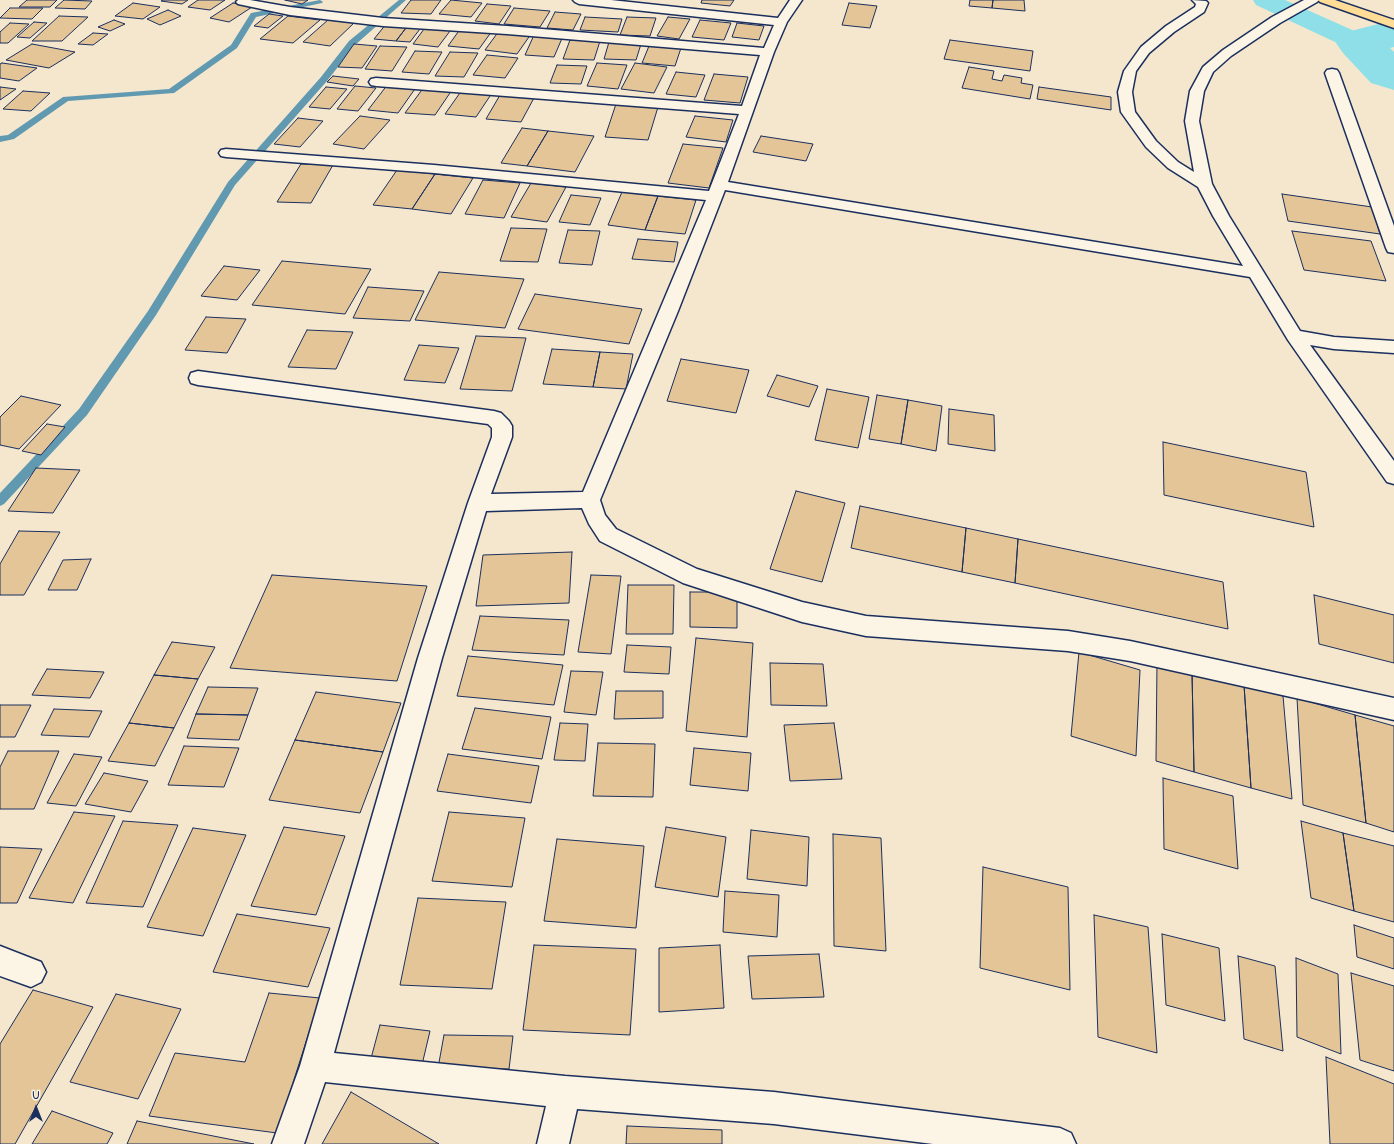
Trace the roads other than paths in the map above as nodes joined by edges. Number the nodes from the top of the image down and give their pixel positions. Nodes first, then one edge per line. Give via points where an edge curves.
1 (579, 0) edge
2 (796, 0) edge
3 (1198, 0) edge
4 (1313, 0) edge
5 (1324, 0) edge
6 (242, 2) dead end
7 (781, 22) junction
8 (1394, 24) edge
9 (768, 52) junction
10 (1332, 73) dead end
11 (376, 82) dead end
12 (747, 111) junction
13 (226, 153) dead end
14 (1204, 184) junction
15 (717, 190) junction
16 (1394, 247) edge
17 (1256, 273) junction
18 (1294, 336) junction
19 (1394, 346) edge
20 (198, 378) dead end
21 (1394, 476) edge
22 (590, 500) junction
23 (478, 503) junction
24 (1394, 708) edge
25 (0, 961) edge
26 (32, 972) dead end
27 (315, 1066) junction
28 (564, 1092) junction
29 (1009, 1141) edge
30 (288, 1144) edge
31 (553, 1144) edge
32 (1060, 1144) edge

1 - 7 street
2 - 7 street
3 - 14 street via 1202,3 1200,9 1145,50 1130,71 1125,92 1128,112 1151,144 1173,165
4 - 14 street via 1276,20 1227,53 1208,70 1197,91 1192,121
5 - 8 highway
6 - 9 street via 355,20 500,29
7 - 9 street
9 - 12 street
10 - 16 street
11 - 12 street
12 - 15 street
13 - 15 street
14 - 17 street
15 - 17 street
15 - 22 street via 670,311
17 - 18 street
18 - 19 street via 1334,343
18 - 21 street
20 - 23 street via 494,418 502,426 502,437
22 - 23 street
22 - 24 street via 596,518 608,535 691,576 802,612 866,626 1068,641 1130,651
23 - 27 street via 430,658
25 - 26 street
27 - 28 street
27 - 30 street
28 - 29 street via 774,1108
28 - 31 street
29 - 32 street

